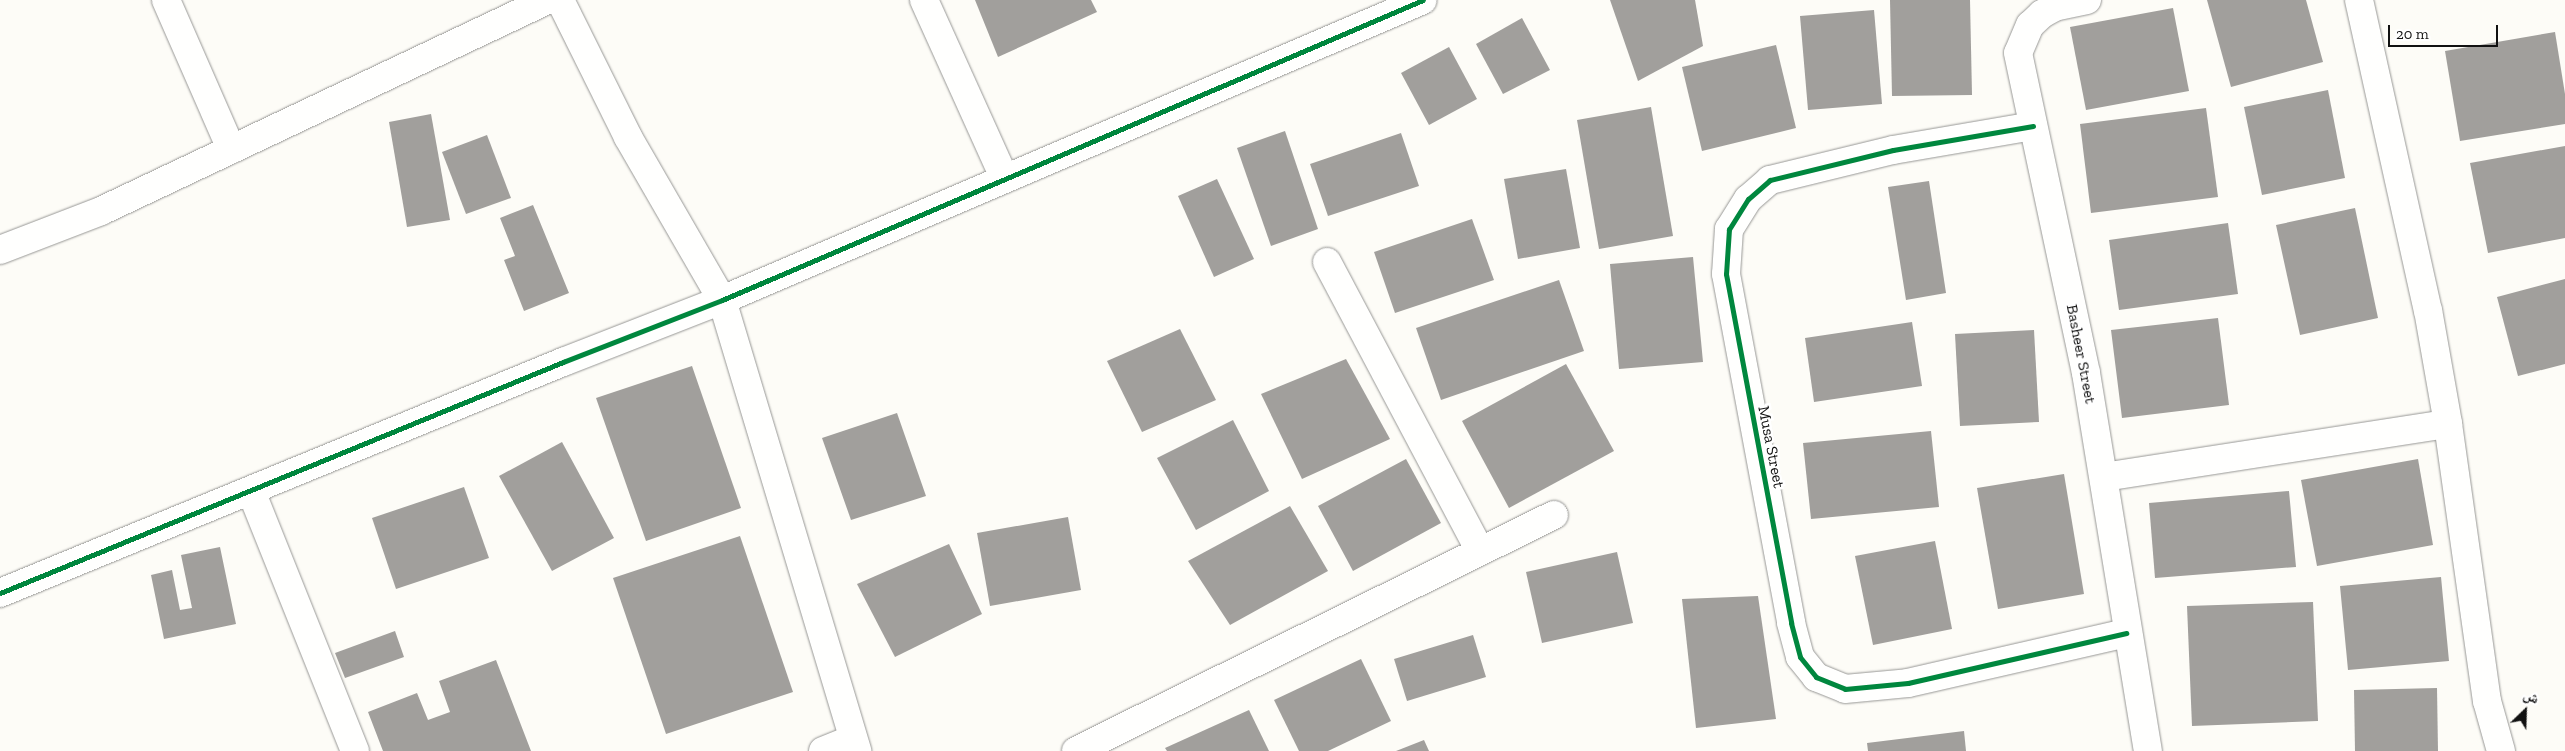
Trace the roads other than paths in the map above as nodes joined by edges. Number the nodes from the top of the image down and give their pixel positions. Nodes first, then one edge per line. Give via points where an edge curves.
1 (166, 0) edge
2 (547, 0) edge
3 (560, 0) edge
4 (924, 0) edge
5 (1423, 0) edge
6 (2087, 0) edge
7 (2359, 0) edge
8 (2033, 126) junction
9 (231, 149) junction
10 (1005, 179) junction
11 (0, 250) edge
12 (1327, 262) dead end
13 (722, 300) junction
14 (2448, 424) junction
15 (2104, 477) junction
16 (251, 491) junction
17 (1554, 515) dead end
18 (1480, 551) junction
19 (0, 594) edge
20 (2126, 633) junction
21 (855, 745) edge
22 (355, 751) edge
23 (823, 751) edge
24 (1076, 751) edge
25 (2148, 751) edge
26 (2501, 751) edge

1 - 9 street
2 - 9 street
3 - 13 street via 628,137
4 - 10 street
5 - 10 street
6 - 8 street, Basheer Street via 2055,7 2042,14 2023,37 2018,53
7 - 14 street via 2428,310
8 - 15 street, Basheer Street via 2086,373
8 - 20 street, Musa Street via 1893,150 1770,180 1748,199 1729,228 1728,284 1791,623 1800,657 1816,677 1846,689 1908,682
9 - 11 street via 100,210
10 - 13 street
12 - 18 street
13 - 16 street
13 - 21 street
14 - 15 street
14 - 26 street via 2487,701
15 - 20 street, Basheer Street
16 - 19 street
16 - 22 street
17 - 18 street
18 - 24 street
20 - 25 street, Basheer Street
21 - 23 street

